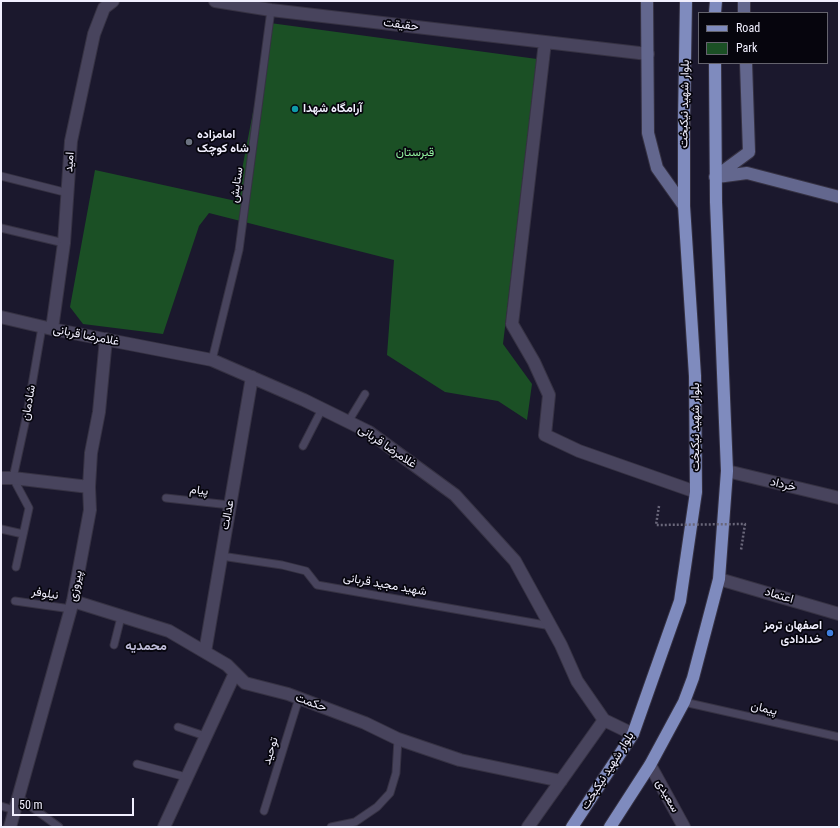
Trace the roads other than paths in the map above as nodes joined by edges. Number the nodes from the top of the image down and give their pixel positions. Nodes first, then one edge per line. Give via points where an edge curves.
1 (113, 1) edge
2 (216, 1) edge
3 (262, 1) edge
4 (647, 1) edge
5 (686, 1) edge
6 (716, 1) edge
7 (744, 1) edge
8 (272, 6) edge
9 (715, 12) edge
10 (744, 12) edge
11 (545, 42) junction
12 (648, 54) junction
13 (715, 64) edge
14 (746, 64) edge
15 (1, 176) edge
16 (716, 177) junction
17 (68, 193) junction
18 (839, 196) edge
19 (684, 206) junction
20 (1, 228) edge
21 (64, 243) junction
22 (1, 317) edge
23 (47, 328) junction
24 (106, 339) junction
25 (212, 360) junction
26 (252, 377) junction
27 (365, 394) dead end
28 (322, 409) junction
29 (348, 422) junction
30 (302, 446) dead end
31 (727, 471) junction
32 (1, 478) edge
33 (13, 478) junction
34 (89, 487) junction
35 (696, 492) junction
36 (166, 498) dead end
37 (839, 498) edge
38 (230, 506) junction
39 (1, 529) edge
40 (23, 534) junction
41 (221, 556) junction
42 (16, 567) dead end
43 (719, 579) junction
44 (15, 601) dead end
45 (72, 605) junction
46 (839, 614) edge
47 (121, 617) junction
48 (551, 626) junction
49 (114, 645) dead end
50 (205, 652) junction
51 (235, 673) junction
52 (299, 698) junction
53 (684, 702) junction
54 (604, 720) junction
55 (178, 727) dead end
56 (633, 734) junction
57 (205, 736) junction
58 (839, 737) edge
59 (398, 739) junction
60 (137, 764) dead end
61 (650, 765) junction
62 (186, 777) junction
63 (561, 781) junction
64 (18, 797) junction
65 (1, 806) edge
66 (14, 810) junction
67 (264, 811) dead end
68 (10, 827) edge
69 (59, 827) edge
70 (164, 827) edge
71 (331, 827) edge
72 (528, 827) edge
73 (572, 827) edge
74 (610, 827) edge
75 (684, 827) edge

1 - 17 street, امید via 104,8 94,34 71,141
2 - 8 street
3 - 8 street
4 - 12 street
5 - 19 main road, بلوار شهید نیکبخت
6 - 9 main road
7 - 10 street
8 - 11 street, حقیقت
8 - 25 lane, ستایش via 239,250
11 - 12 street, حقیقت
11 - 35 street via 512,324 534,362 548,395 545,435 579,451
12 - 19 street via 648,133 657,168
13 - 16 main road
14 - 16 street via 749,152
15 - 17 lane
16 - 18 street via 747,173
16 - 31 main road
17 - 21 street, امید
19 - 35 main road, بلوار شهید نیکبخت via 695,376
20 - 21 lane
21 - 23 street, امید
22 - 23 street, غلامرضا قربانی
23 - 24 street, غلامرضا قربانی
23 - 33 lane, شادمان
24 - 25 street, غلامرضا قربانی
24 - 34 street, پیروزی
25 - 26 street, غلامرضا قربانی
26 - 28 street, غلامرضا قربانی
26 - 38 street, عدالت
27 - 29 lane
28 - 29 street, غلامرضا قربانی
28 - 30 lane
29 - 48 street, غلامرضا قربانی via 369,432 455,495 515,561
31 - 37 street, خرداد
31 - 43 main road
32 - 33 street
33 - 34 street
33 - 40 lane via 28,508
34 - 45 street, پیروزی via 90,510
35 - 56 main road, بلوار شهید نیکبخت via 680,601
36 - 38 lane, پیام
38 - 41 street, عدالت
39 - 40 lane
40 - 42 lane
41 - 48 lane, شهید مجید قربانی via 306,571 317,585
41 - 50 street, عدالت
43 - 46 street, اعتماد
43 - 53 main road via 693,678
44 - 45 lane, نیلوفر
45 - 47 street, حکمت
45 - 64 street, پیروزی
47 - 49 lane
47 - 50 street, حکمت via 169,632
48 - 54 street, غلامرضا قربانی via 577,681
50 - 51 street, حکمت
51 - 52 street, حکمت via 245,683
51 - 57 street
52 - 59 street, حکمت via 365,723
52 - 67 lane, توحید
53 - 58 lane, پیمان
53 - 61 main road
54 - 56 street, غلامرضا قربانی
54 - 63 street
55 - 57 lane
56 - 73 main road, بلوار شهید نیکبخت
57 - 62 street
59 - 63 street, حکمت via 460,760
59 - 71 lane via 396,773 390,793 377,807 355,822
60 - 62 lane
61 - 74 main road
61 - 75 street, سعیدی
62 - 70 street
63 - 72 street
64 - 66 street, پیروزی
64 - 69 lane
65 - 66 lane
66 - 68 street, پیروزی

